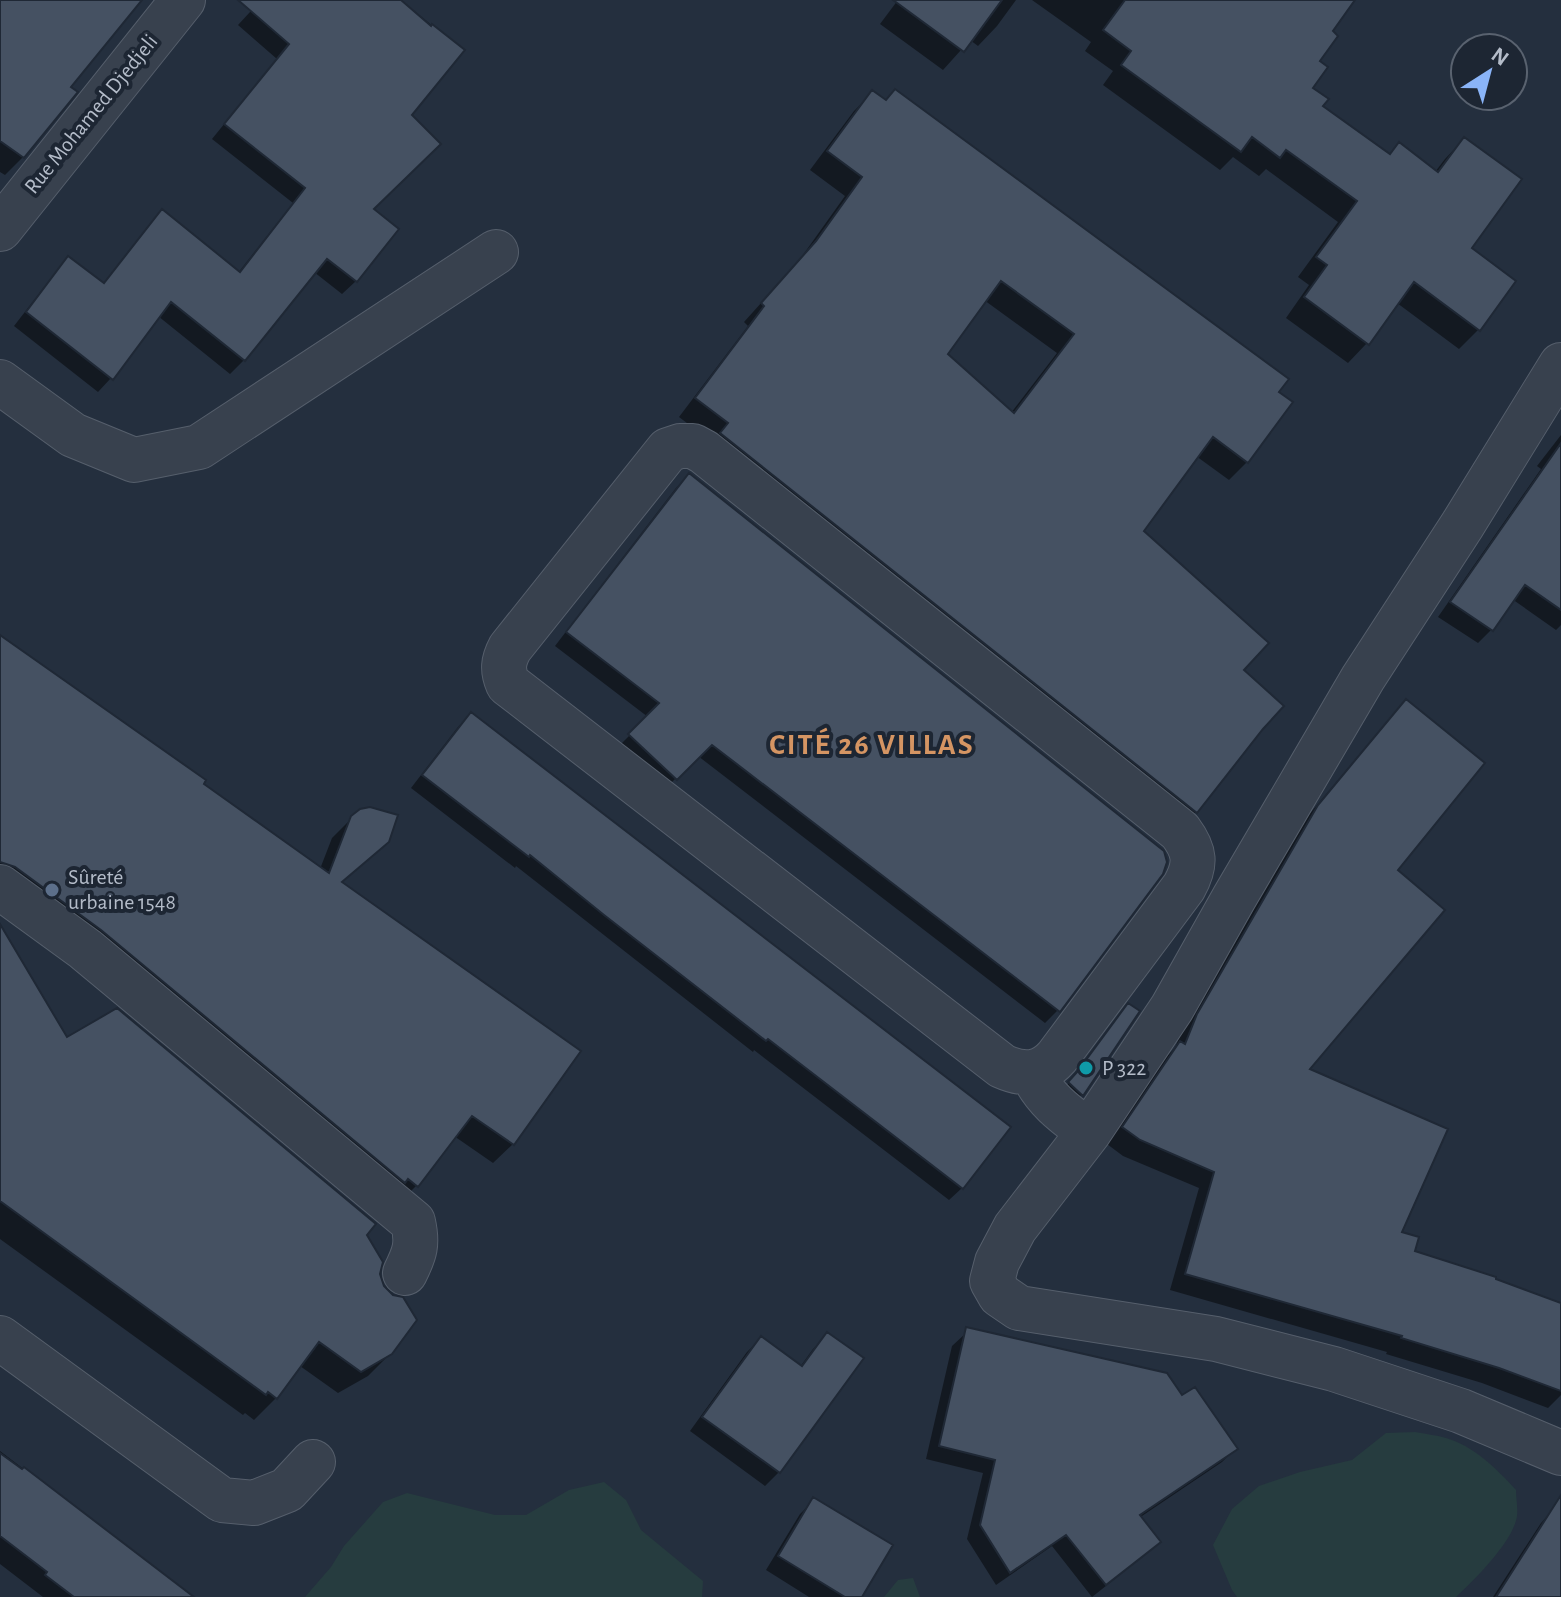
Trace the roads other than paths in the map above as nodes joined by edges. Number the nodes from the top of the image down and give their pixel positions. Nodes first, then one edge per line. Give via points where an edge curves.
1 (183, 0) edge
2 (5, 214) edge
3 (496, 252) dead end
4 (1561, 365) edge
5 (0, 382) edge
6 (0, 887) edge
7 (1032, 1073) junction
8 (1089, 1132) junction
9 (405, 1273) dead end
10 (0, 1338) edge
11 (1561, 1453) edge
12 (313, 1462) dead end

1 - 2 street, Rue Mohamed Djedjeli
3 - 5 street via 199,447 134,460 73,435
4 - 8 street via 1363,678 1172,1008
6 - 9 street via 85,949 413,1222 417,1237
7 - 7 street via 1057,1057 1184,887 1192,873 1189,843 704,452 693,446 668,450 510,648 503,672 508,684 1002,1066
7 - 8 street via 1046,1097
8 - 11 street via 1015,1228 997,1262 992,1281 1009,1302 1019,1308 1216,1339 1334,1369 1461,1411
10 - 12 street via 222,1500 254,1503 287,1490

